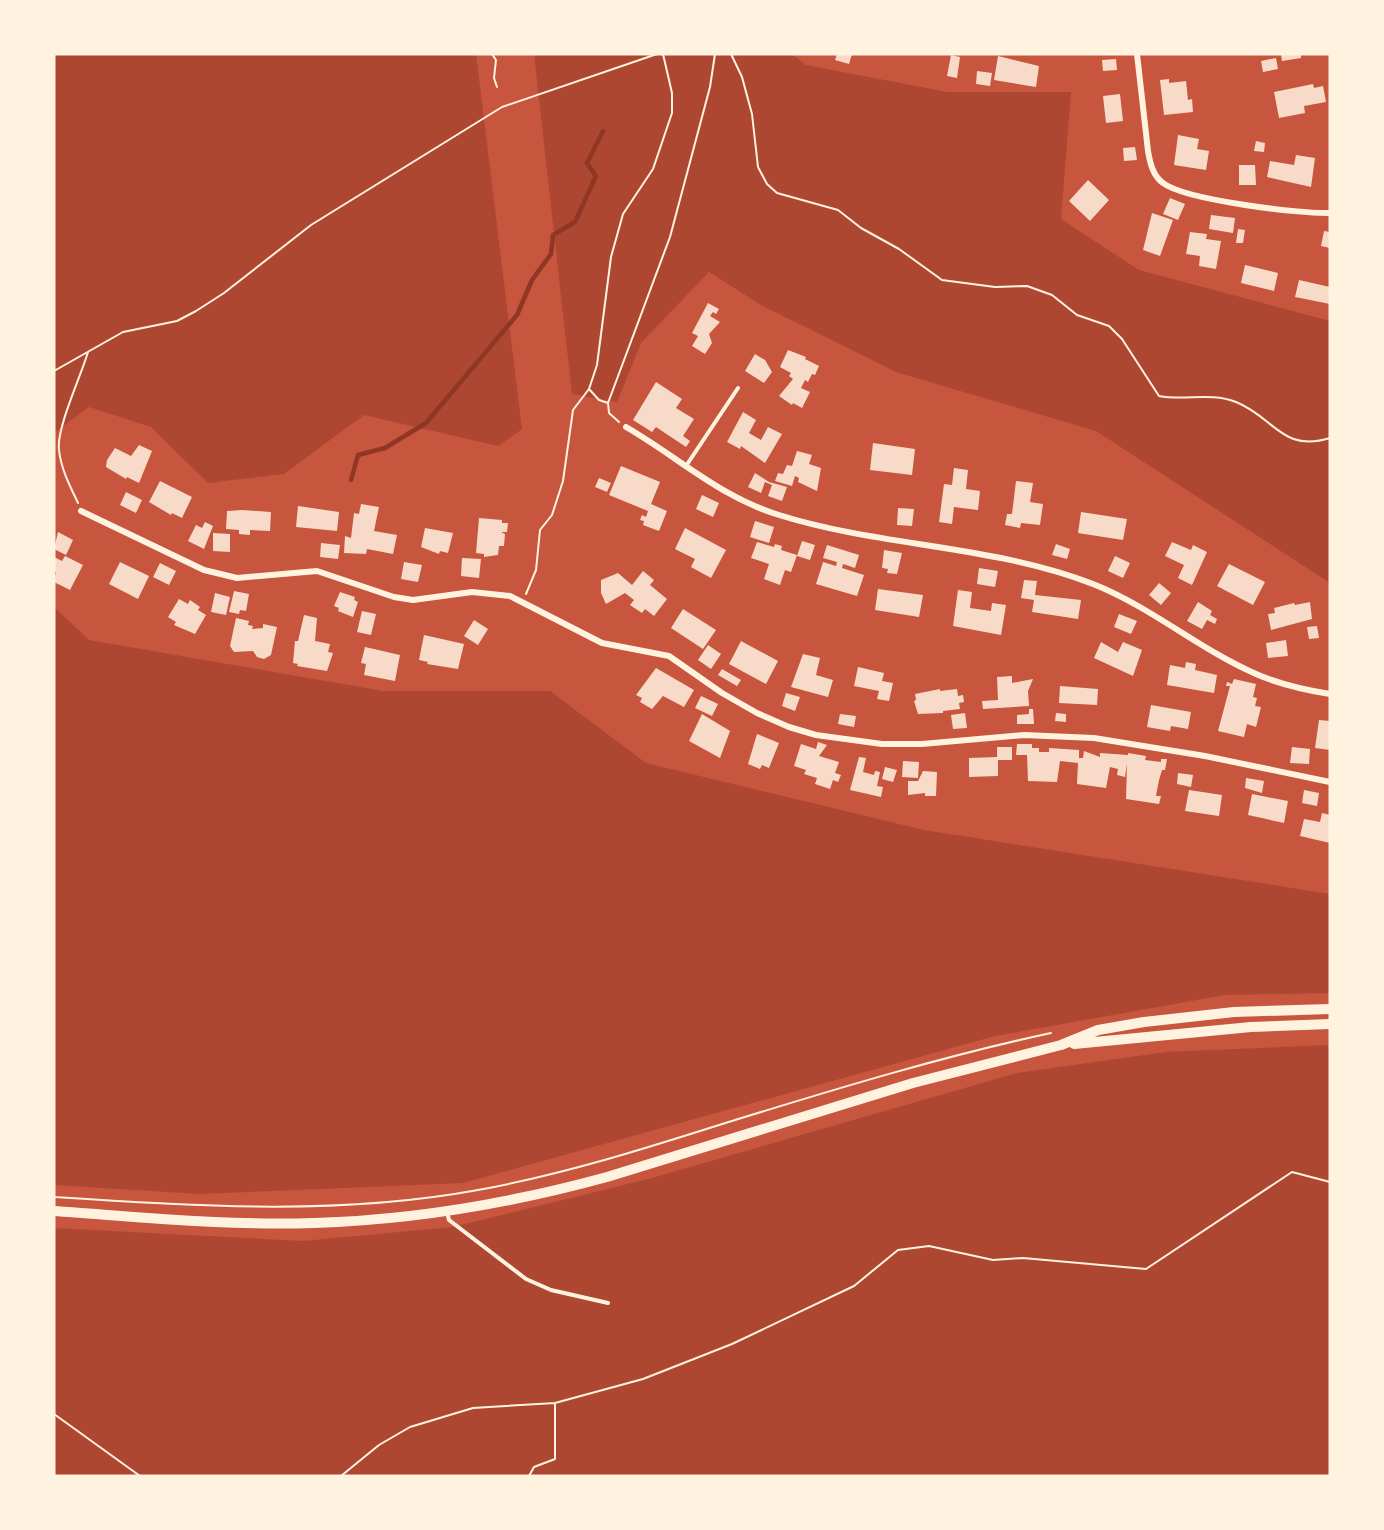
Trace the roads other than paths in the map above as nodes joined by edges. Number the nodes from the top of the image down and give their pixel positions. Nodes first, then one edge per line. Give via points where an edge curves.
1 (1137, 54) edge
2 (1330, 213) edge
3 (738, 388) dead end
4 (627, 427) road end
5 (685, 466) junction
6 (81, 511) road end
7 (1330, 694) edge
8 (1330, 782) edge
9 (1330, 1009) edge
10 (1305, 1024) junction
11 (1330, 1024) edge
12 (1330, 1030) edge
13 (1061, 1045) junction
14 (54, 1211) edge
15 (446, 1211) junction
16 (608, 1303) dead end

1 - 2 street via 1150,162 1160,181 1192,196
3 - 5 lane
4 - 5 street
5 - 7 street via 725,493 779,515 1070,576 1140,607 1256,674
6 - 8 street via 223,576 317,571 394,597 430,599 482,592 501,594 602,643 669,656 757,713 816,735 892,744 1024,735 1094,738
9 - 13 main road via 1234,1012 1144,1022 1098,1030
10 - 11 main road
10 - 12 lane
10 - 13 main road
13 - 15 main road via 913,1083 560,1190
14 - 15 main road via 314,1223
15 - 16 lane via 449,1220 526,1279 551,1290

